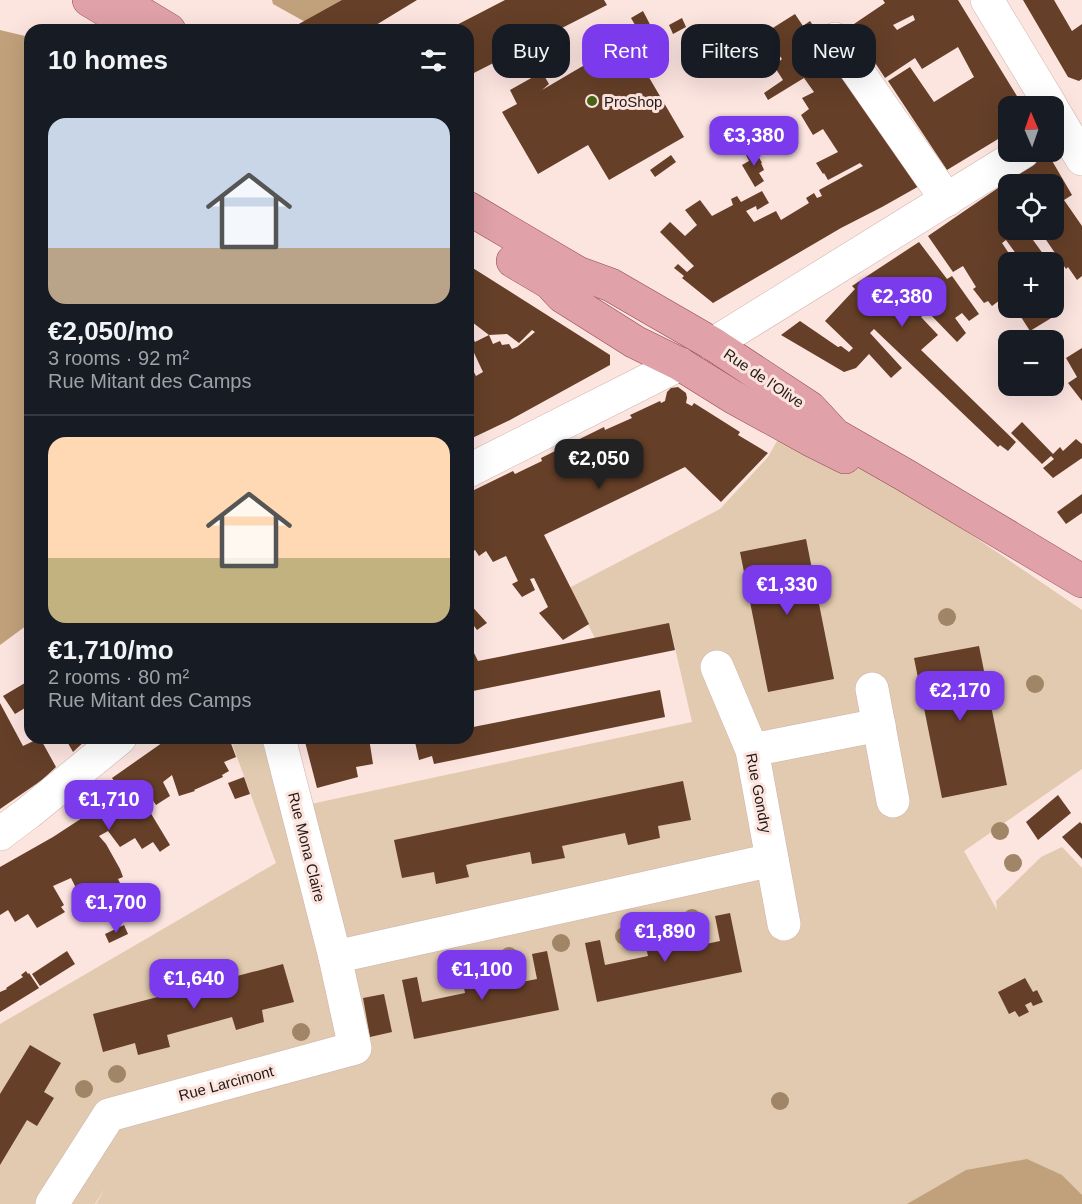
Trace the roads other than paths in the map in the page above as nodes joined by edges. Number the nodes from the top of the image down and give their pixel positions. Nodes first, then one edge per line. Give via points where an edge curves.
1 (89, 0) edge
2 (119, 0) edge
3 (987, 0) edge
4 (129, 24) edge
5 (159, 24) edge
6 (862, 78) edge
7 (1046, 96) edge
8 (1064, 125) edge
9 (1082, 159) edge
10 (1007, 162) edge
11 (947, 200) junction
12 (474, 212) edge
13 (474, 237) edge
14 (713, 344) junction
15 (680, 364) junction
16 (779, 387) junction
17 (474, 468) edge
18 (1082, 581) edge
19 (1082, 605) edge
20 (717, 667) dead end
21 (872, 689) dead end
22 (879, 725) junction
23 (113, 744) edge
24 (281, 744) edge
25 (752, 750) junction
26 (893, 801) dead end
27 (0, 834) edge
28 (772, 860) junction
29 (784, 924) dead end
30 (335, 957) junction
31 (52, 1204) edge

1 - 4 main road
2 - 5 main road
3 - 7 street
6 - 11 street
8 - 9 street
10 - 11 street
11 - 14 street
12 - 14 main road, Rue de l'Olive via 578,273 611,285
13 - 15 main road, Rue de l'Olive via 635,342
14 - 16 main road, Rue de l'Olive
15 - 16 main road via 703,357 752,386
15 - 17 street
15 - 19 main road, Rue de l'Olive via 813,441 861,464 1043,576
16 - 18 main road, Rue de l'Olive via 810,408 835,435
20 - 25 street, Rue Gondry
21 - 22 street
22 - 25 street
22 - 26 street
23 - 27 street
24 - 30 street, Rue Mona Claire
25 - 28 street, Rue Gondry
28 - 29 street, Rue Gondry
28 - 30 street
30 - 31 street, Rue Larcimont via 356,1048 109,1115

